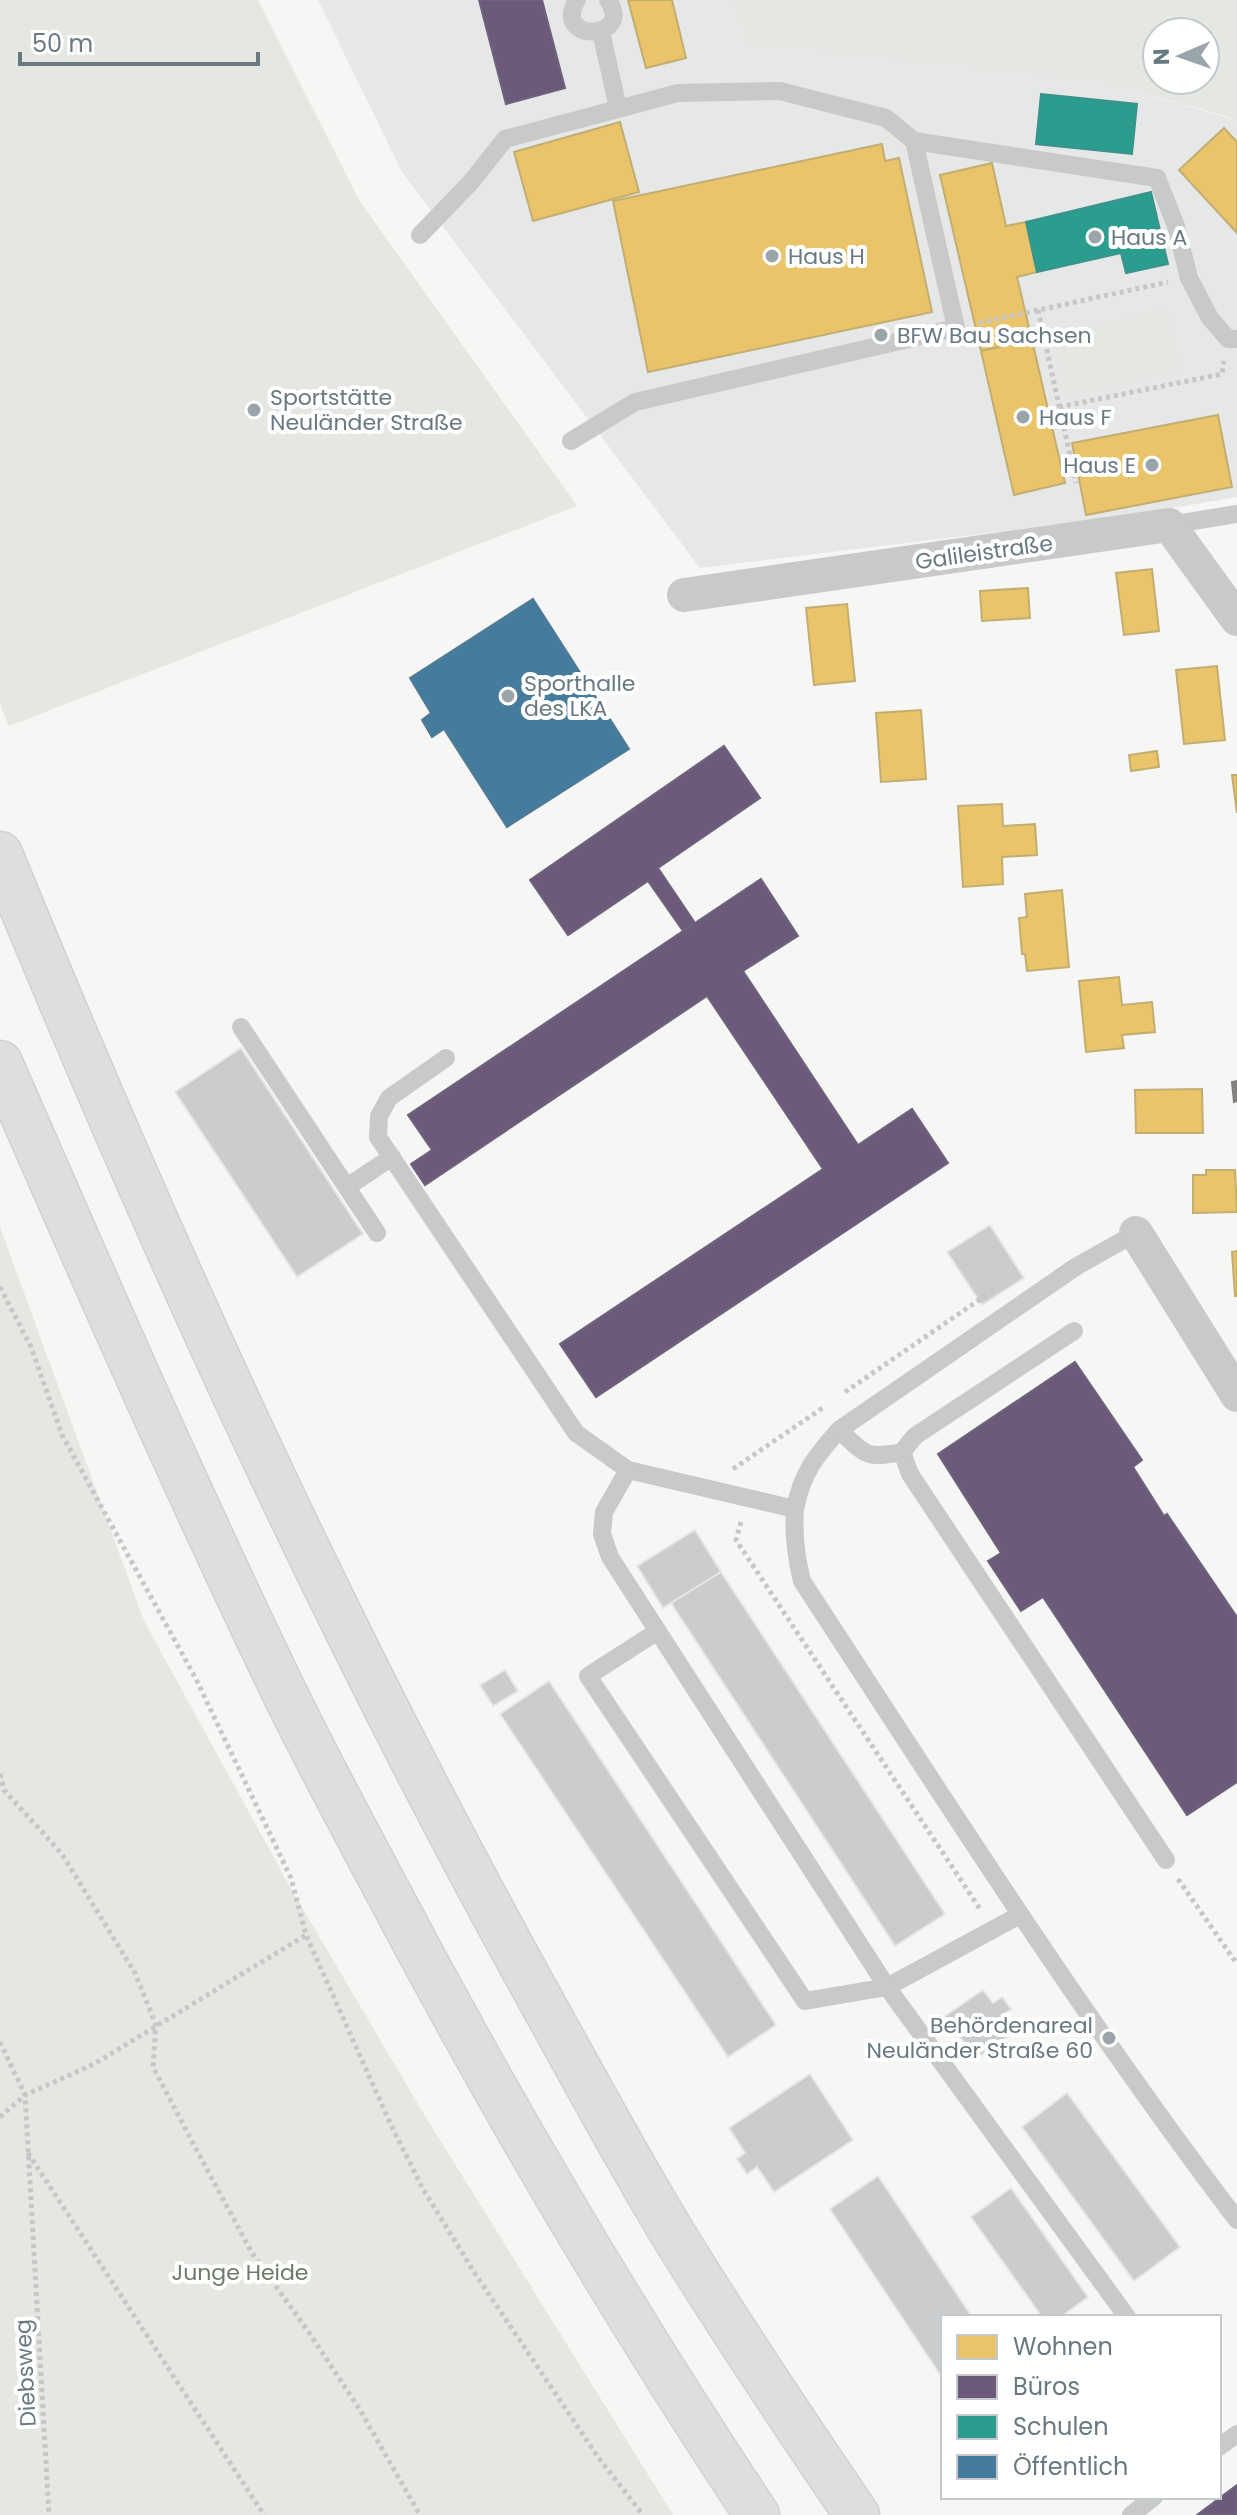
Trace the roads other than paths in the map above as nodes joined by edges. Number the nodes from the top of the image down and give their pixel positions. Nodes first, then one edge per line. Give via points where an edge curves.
1 (577, 0) edge
2 (608, 0) edge
3 (601, 32) junction
4 (618, 108) junction
5 (914, 141) junction
6 (420, 235) dead end
7 (1232, 339) edge
8 (571, 441) dead end
9 (1237, 514) edge
10 (1169, 525) junction
11 (684, 595) dead end
12 (1235, 613) edge
13 (0, 854) edge
14 (241, 1027) dead end
15 (446, 1058) dead end
16 (0, 1063) edge
17 (392, 1157) junction
18 (347, 1187) junction
19 (377, 1233) dead end
20 (1136, 1233) joint
21 (1074, 1331) dead end
22 (1237, 1395) edge
23 (839, 1430) junction
24 (902, 1452) junction
25 (628, 1470) junction
26 (795, 1509) junction
27 (658, 1631) junction
28 (1166, 1860) road end
29 (1020, 1915) junction
30 (887, 1987) junction
31 (1237, 2220) edge
32 (1126, 2315) edge
33 (1151, 2499) edge
34 (757, 2515) edge
35 (857, 2515) edge
36 (1131, 2515) edge

1 - 3 lane via 572,13 577,26
2 - 3 lane via 611,22
3 - 4 lane
4 - 5 lane via 678,93 780,91 886,118
4 - 6 lane via 505,139
5 - 7 lane via 1157,178 1189,278 1210,318
5 - 8 lane via 956,328 635,402
9 - 10 lane
10 - 11 street, Galileistraße
10 - 12 street
13 - 35 highway via 158,1231 407,1751 676,2238
14 - 18 lane
15 - 17 lane via 389,1098 379,1116 378,1137
16 - 34 highway via 204,1521 352,1825 521,2134
17 - 18 lane
17 - 25 lane via 576,1433
18 - 19 lane
20 - 22 street
20 - 23 lane via 1077,1266
21 - 24 lane via 915,1436
23 - 24 lane via 864,1453
23 - 26 lane via 814,1458 800,1484
24 - 28 lane via 910,1474
25 - 26 lane
25 - 27 lane via 604,1512 602,1534 610,1557
26 - 29 lane via 793,1531 802,1581
27 - 30 lane
27 - 30 lane via 588,1676 805,2001
29 - 30 lane
29 - 31 lane
30 - 32 lane
33 - 36 lane

